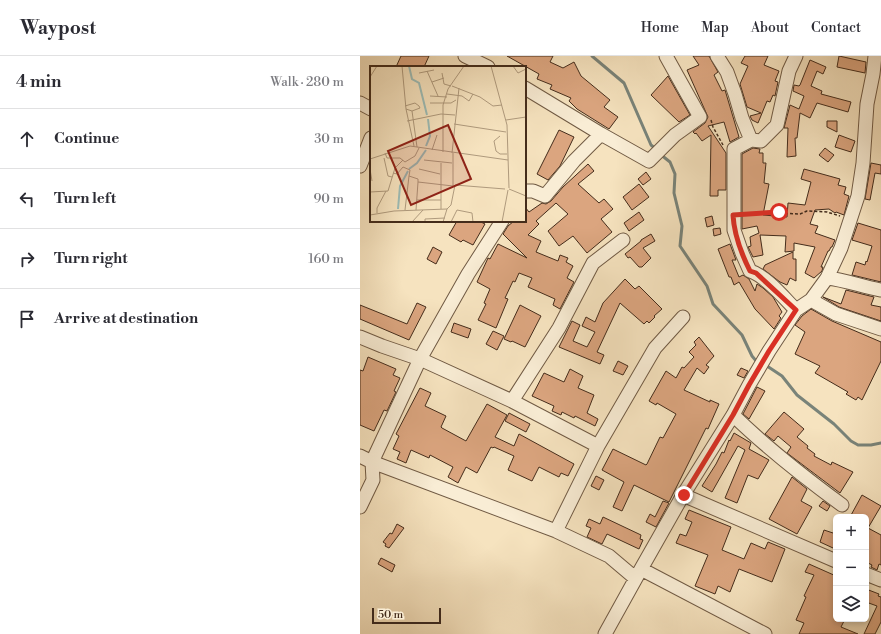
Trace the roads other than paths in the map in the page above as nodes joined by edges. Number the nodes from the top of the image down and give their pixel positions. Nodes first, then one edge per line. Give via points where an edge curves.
1 (465, 56) edge
2 (666, 56) edge
3 (717, 56) edge
4 (796, 56) edge
5 (875, 56) edge
6 (486, 66) edge
7 (526, 89) edge
8 (360, 103) edge
9 (370, 108) edge
10 (601, 134) junction
11 (752, 140) junction
12 (370, 141) edge
13 (360, 166) edge
14 (526, 192) edge
15 (501, 222) edge
16 (624, 240) dead end
17 (827, 278) junction
18 (881, 290) edge
19 (811, 300) junction
20 (796, 310) junction
21 (683, 316) dead end
22 (881, 329) edge
23 (360, 337) edge
24 (420, 358) junction
25 (512, 401) junction
26 (733, 415) junction
27 (598, 446) junction
28 (360, 456) edge
29 (372, 462) junction
30 (684, 495) junction
31 (842, 505) dead end
32 (360, 507) edge
33 (556, 530) junction
34 (833, 561) edge
35 (638, 573) junction
36 (869, 575) edge
37 (881, 580) edge
38 (605, 634) edge
39 (765, 634) edge

1 - 6 street
2 - 10 street via 700,117 649,161
3 - 11 street via 736,94 742,118
4 - 11 street via 789,71 777,125 761,141
5 - 17 street via 867,104 858,196 841,248
7 - 10 street
8 - 9 street
10 - 14 street via 545,196 534,191
11 - 20 street via 734,149 734,230 750,271 756,273
12 - 13 street
15 - 24 street
16 - 25 street via 593,263 559,328
17 - 18 street
17 - 19 street
19 - 20 street
19 - 22 street via 836,314
20 - 26 street
21 - 27 street via 656,348
23 - 24 street
24 - 25 street
24 - 29 street
25 - 27 street
26 - 30 street
26 - 31 street via 800,474
27 - 33 street
28 - 29 street
29 - 32 street via 373,480
29 - 33 street
30 - 34 street
30 - 35 street
33 - 35 street
35 - 38 street
35 - 39 street
36 - 37 street

